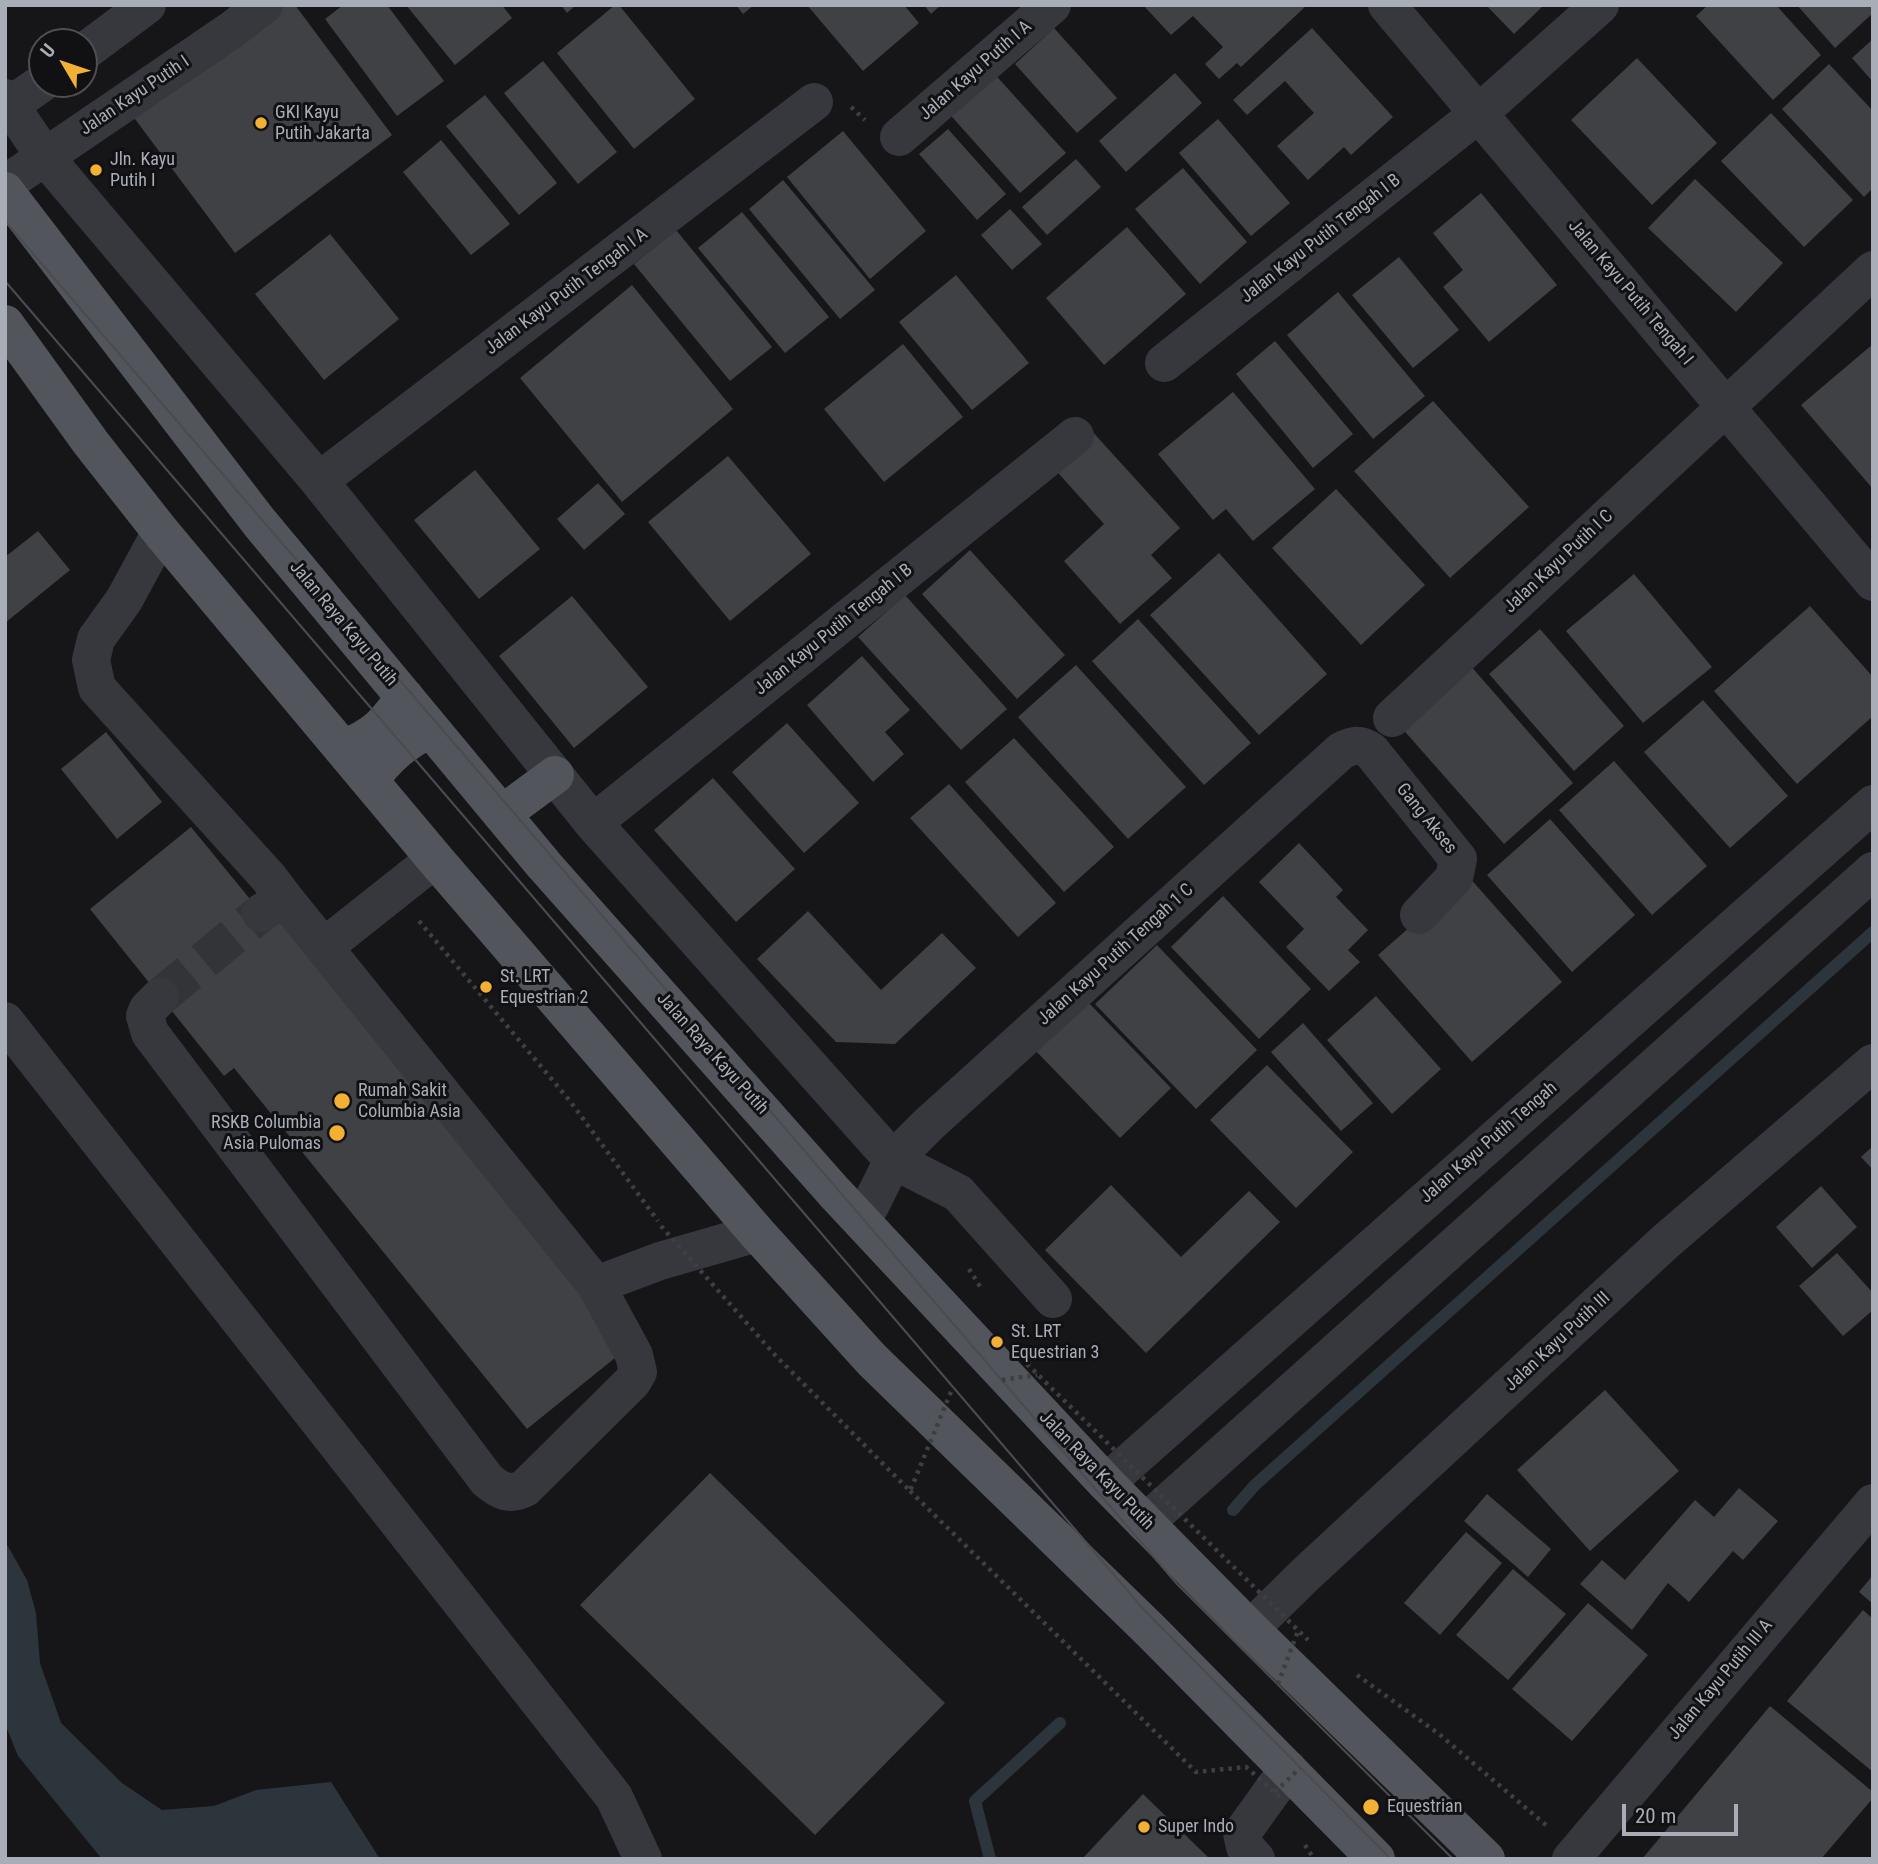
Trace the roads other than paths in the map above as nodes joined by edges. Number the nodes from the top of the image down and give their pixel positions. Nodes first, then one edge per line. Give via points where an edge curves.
1 (147, 5) edge
2 (264, 5) edge
3 (1052, 5) edge
4 (1387, 5) edge
5 (1600, 5) edge
6 (226, 17) edge
7 (98, 42) edge
8 (28, 91) edge
9 (814, 102) road end
10 (7, 104) edge
11 (1478, 114) junction
12 (899, 137) road end
13 (45, 157) junction
14 (5, 184) edge
15 (5, 191) edge
16 (1873, 270) edge
17 (5, 324) edge
18 (1164, 363) dead end
19 (1726, 406) junction
20 (1075, 436) dead end
21 (319, 481) junction
22 (161, 532) junction
23 (1873, 582) edge
24 (405, 697) junction
25 (1392, 718) dead end
26 (430, 729) junction
27 (344, 748) junction
28 (1340, 751) joint
29 (555, 775) junction
30 (370, 780) junction
31 (1873, 804) edge
32 (502, 814) junction
33 (593, 823) junction
34 (435, 859) junction
35 (1873, 871) edge
36 (1419, 915) dead end
37 (324, 947) junction
38 (160, 997) tunnel mouth
39 (5, 1021) edge
40 (1873, 1063) edge
41 (893, 1160) junction
42 (862, 1222) junction
43 (757, 1233) junction
44 (596, 1285) junction
45 (1053, 1299) dead end
46 (1105, 1483) junction
47 (1873, 1503) edge
48 (1150, 1528) junction
49 (1250, 1629) junction
50 (1286, 1781) junction
51 (1574, 1855) edge
52 (643, 1859) edge
53 (1256, 1859) edge
54 (1376, 1859) edge
55 (1486, 1859) edge

1 - 7 street
2 - 6 street, Jalan Kayu Putih I
3 - 12 street, Jalan Kayu Putih I A
4 - 11 street, Jalan Kayu Putih Tengah I
5 - 11 street, Jalan Kayu Putih Tengah I B
6 - 13 street, Jalan Kayu Putih I
8 - 10 street
9 - 21 street, Jalan Kayu Putih Tengah I A
10 - 13 street
11 - 18 street, Jalan Kayu Putih Tengah I B
11 - 19 street, Jalan Kayu Putih Tengah I
13 - 14 street, Jalan Kayu Putih I
13 - 21 street
15 - 24 main road, Jalan Raya Kayu Putih via 258,522
16 - 19 street, Jalan Kayu Putih I C
17 - 22 main road
19 - 23 street, Jalan Kayu Putih Tengah I
19 - 25 street, Jalan Kayu Putih I C
20 - 33 street, Jalan Kayu Putih Tengah I B
21 - 29 street
22 - 27 main road
22 - 37 street via 124,600 96,639 91,660 97,688 273,905
24 - 26 main road, Jalan Raya Kayu Putih
24 - 27 main road via 366,740
26 - 30 main road via 385,759
26 - 32 main road, Jalan Raya Kayu Putih
27 - 30 main road
28 - 36 street, Gang Akses via 1359,745 1371,751 1458,859 1454,878
28 - 41 street, Jalan Kayu Putih Tengah 1 C
29 - 32 main road
29 - 33 street
30 - 34 main road
31 - 46 street, Jalan Kayu Putih Tengah
32 - 42 main road, Jalan Raya Kayu Putih
33 - 41 street
34 - 37 street
34 - 43 main road
35 - 48 street
37 - 44 street
38 - 44 street via 145,1016 150,1033 498,1489 515,1493 525,1488 638,1372 634,1355
39 - 52 street via 614,1797
40 - 49 street, Jalan Kayu Putih III via 1665,1242
41 - 42 street, Jalan Kayu Putih Tengah 1 C
41 - 45 street via 958,1193
42 - 46 main road, Jalan Raya Kayu Putih
43 - 44 street
43 - 50 main road via 872,1360 1151,1631
46 - 48 main road, Jalan Raya Kayu Putih
47 - 51 street, Jalan Kayu Putih III A
48 - 49 main road, Jalan Raya Kayu Putih
49 - 55 main road, Jalan Raya Kayu Putih
50 - 53 street via 1241,1833 1245,1847
50 - 54 main road

